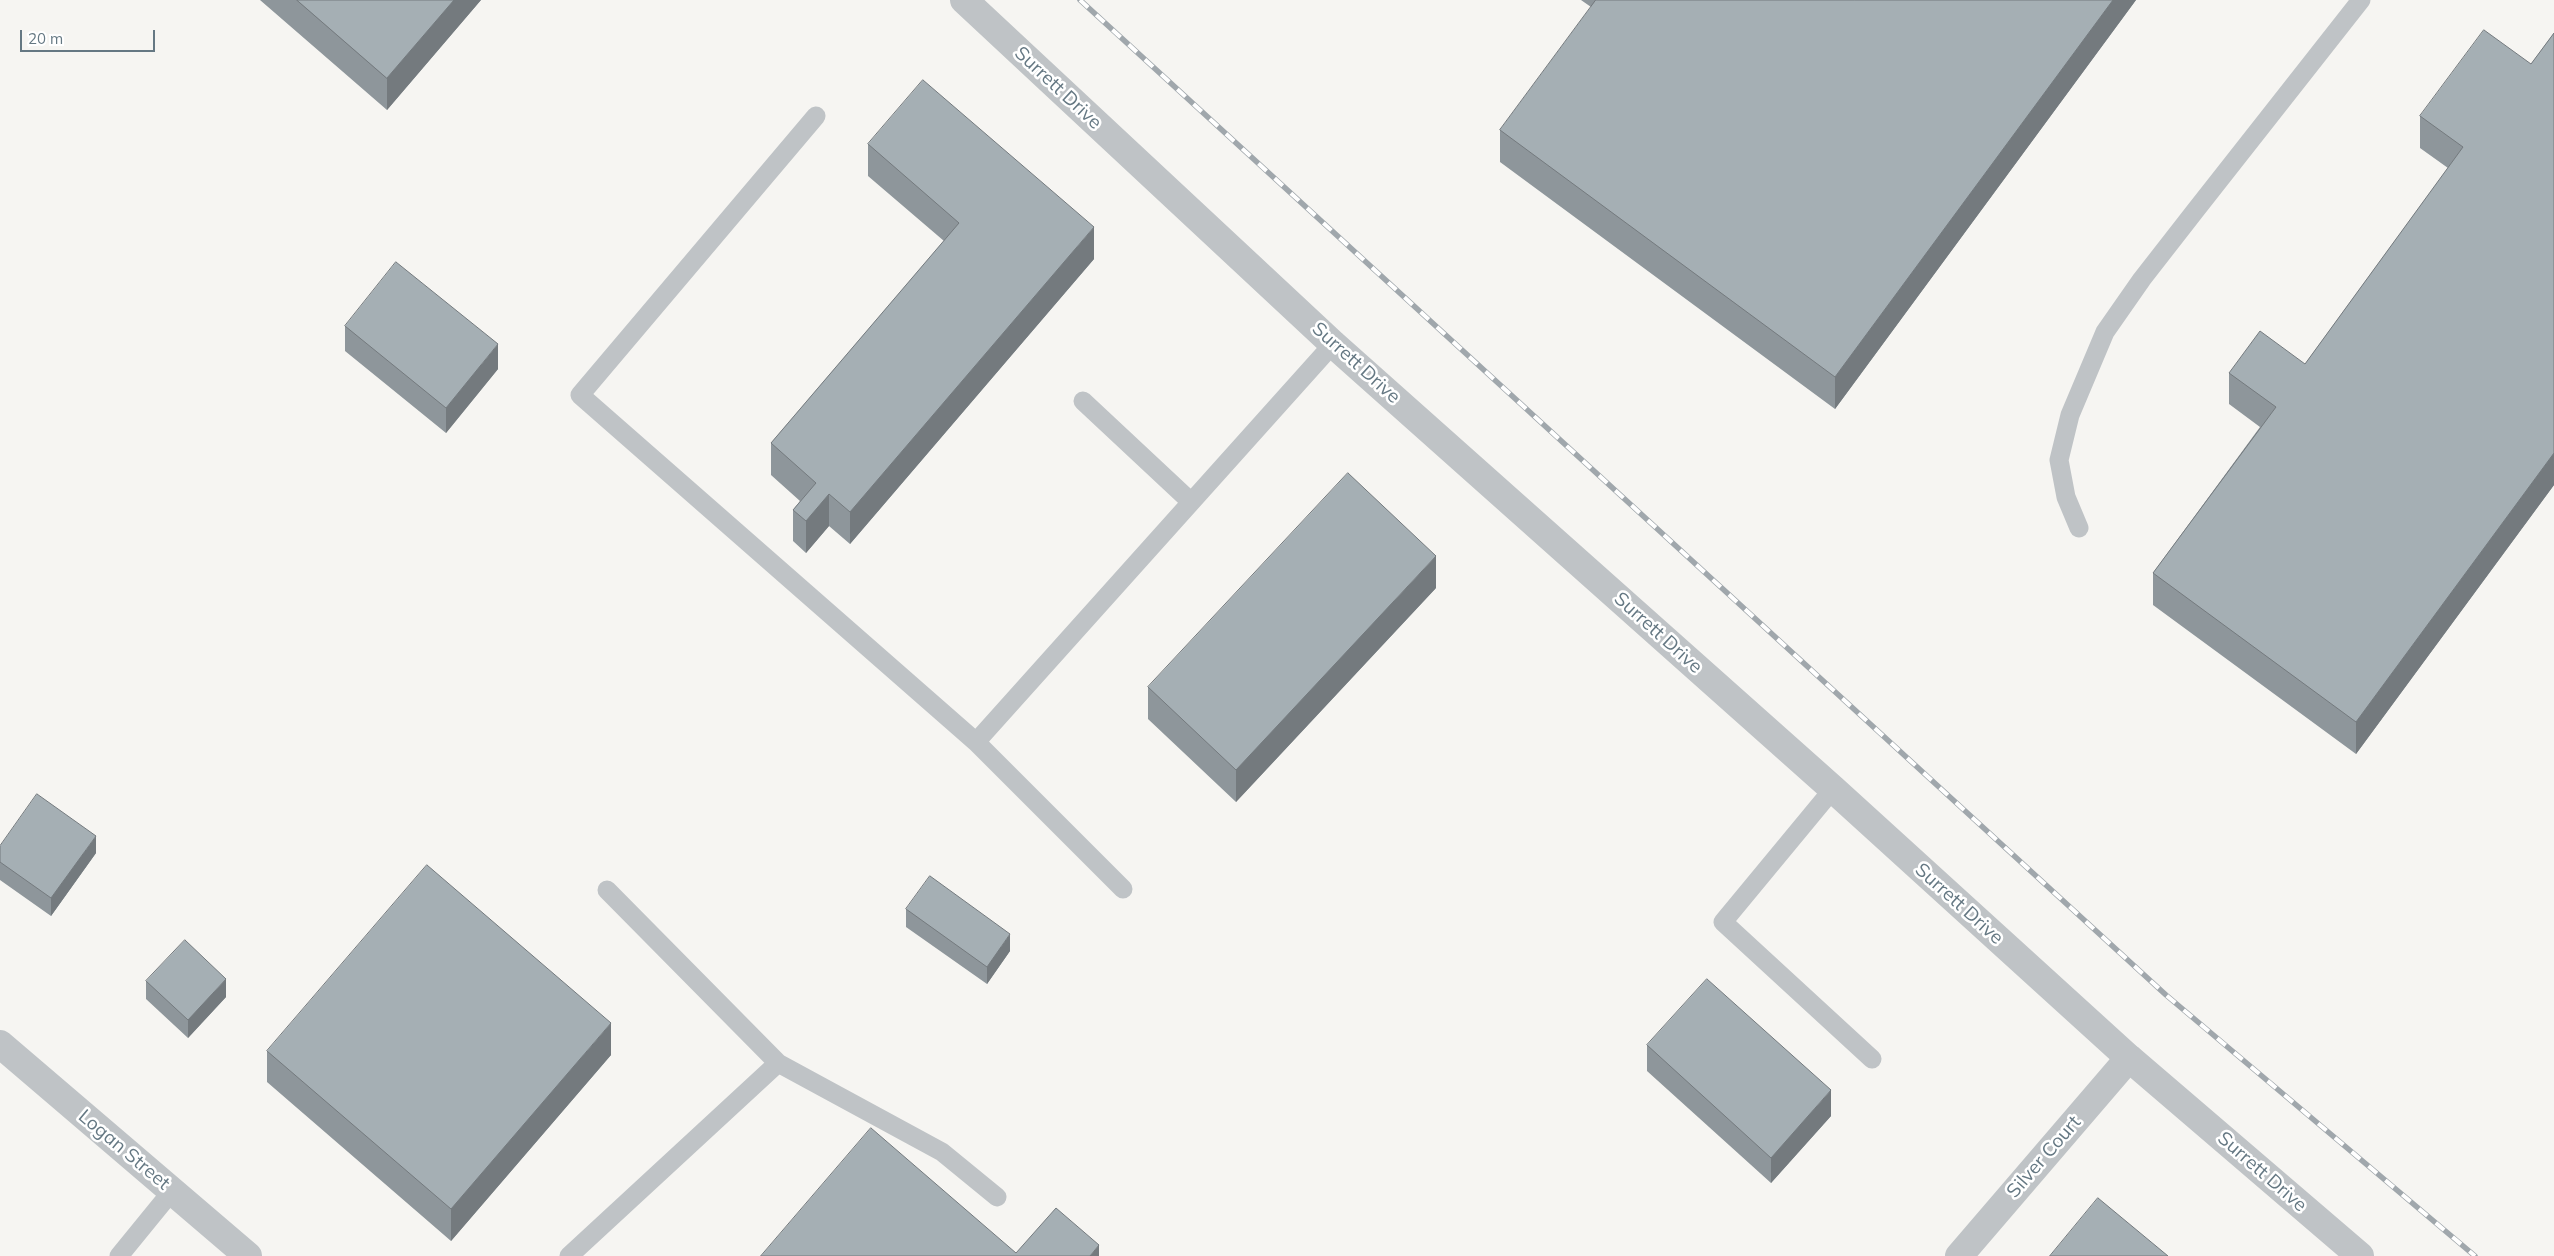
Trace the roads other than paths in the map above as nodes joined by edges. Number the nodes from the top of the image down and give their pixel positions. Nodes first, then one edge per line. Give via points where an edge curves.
1 (964, 0) edge
2 (2361, 0) edge
3 (816, 116) dead end
4 (1333, 344) junction
5 (1083, 401) dead end
6 (1190, 501) junction
7 (2079, 528) dead end
8 (976, 742) junction
9 (1833, 790) junction
10 (1123, 888) dead end
11 (607, 890) dead end
12 (0, 1044) edge
13 (2129, 1058) junction
14 (1872, 1060) dead end
15 (778, 1063) junction
16 (172, 1191) junction
17 (997, 1198) dead end
18 (119, 1256) edge
19 (248, 1256) edge
20 (569, 1256) edge
21 (1959, 1256) edge
22 (2360, 1256) edge

1 - 4 street, Surrett Drive
2 - 7 lane via 2189,218 2105,332 2070,415 2060,460 2066,497
3 - 8 lane via 580,395
4 - 6 lane
4 - 9 street, Surrett Drive
5 - 6 lane
6 - 8 lane
8 - 10 lane
9 - 13 street, Surrett Drive
9 - 14 lane via 1723,922
11 - 15 lane
12 - 16 street, Logan Street
13 - 21 street, Silver Court
13 - 22 street, Surrett Drive
15 - 17 lane via 942,1152
15 - 20 lane
16 - 18 lane
16 - 19 street, Logan Street

